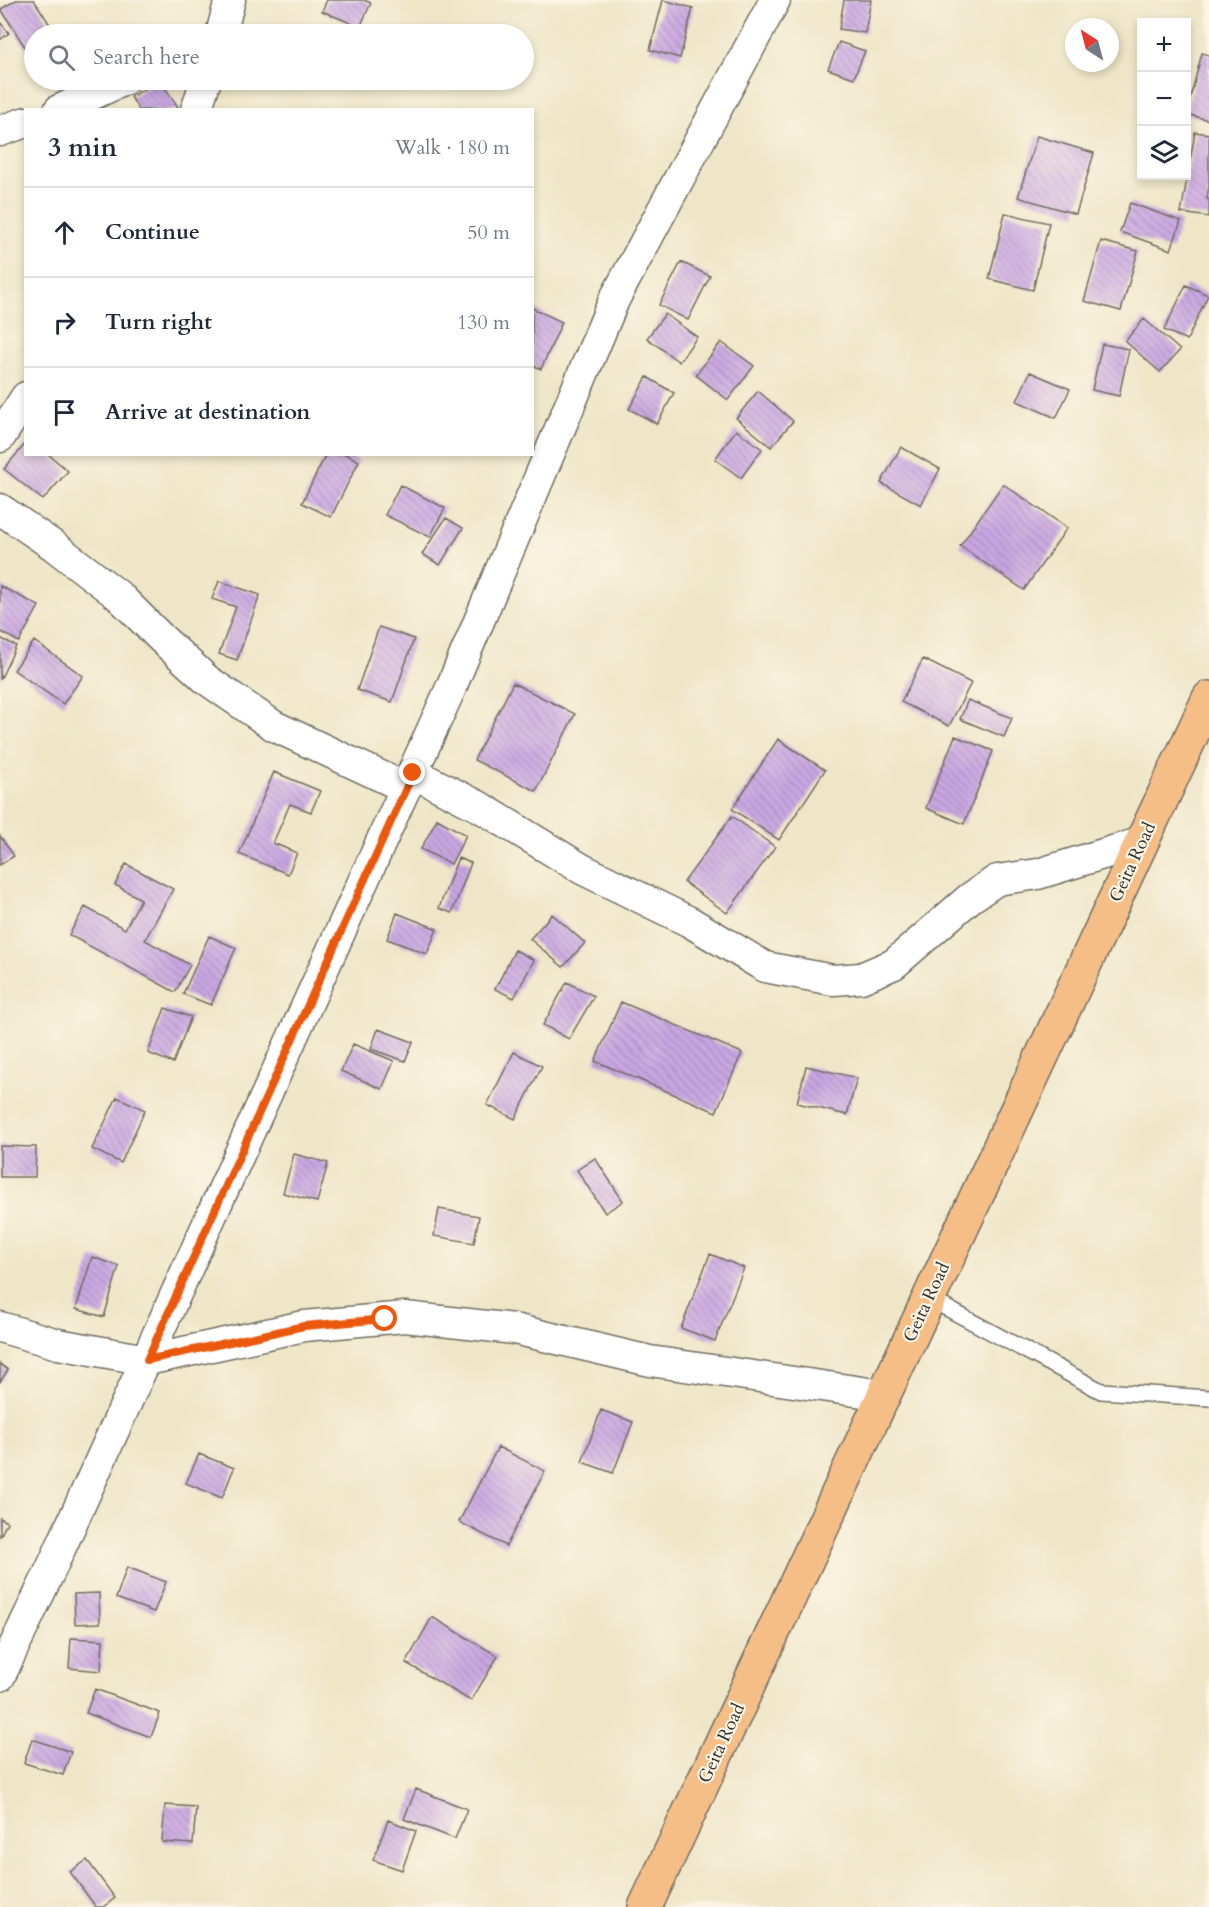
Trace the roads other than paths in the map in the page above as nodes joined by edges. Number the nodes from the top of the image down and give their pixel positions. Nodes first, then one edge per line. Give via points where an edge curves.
1 (230, 0) edge
2 (775, 0) edge
3 (224, 24) edge
4 (102, 90) edge
5 (203, 90) edge
6 (63, 108) edge
7 (197, 108) edge
8 (24, 123) edge
9 (0, 131) edge
10 (24, 400) edge
11 (0, 437) edge
12 (0, 509) edge
13 (1209, 698) edge
14 (410, 780) junction
15 (1142, 842) junction
16 (928, 1298) junction
17 (0, 1327) edge
18 (147, 1360) junction
19 (883, 1395) junction
20 (1209, 1398) edge
21 (0, 1676) edge
22 (645, 1907) edge

1 - 3 street
2 - 14 street via 614,300
4 - 6 street
5 - 7 street
8 - 9 street
10 - 11 street
12 - 14 street via 119,596 207,680 274,726
13 - 15 highway, Geita Road
14 - 15 street via 480,807 582,869 690,922 765,967 833,980 861,978 894,964 970,898 997,880 1038,874
14 - 18 street
15 - 16 highway, Geita Road
16 - 19 highway, Geita Road
16 - 20 lane via 1101,1391
17 - 18 street via 58,1344
18 - 19 street via 304,1326 405,1317 514,1329 650,1361
18 - 21 street
19 - 22 highway, Geita Road

